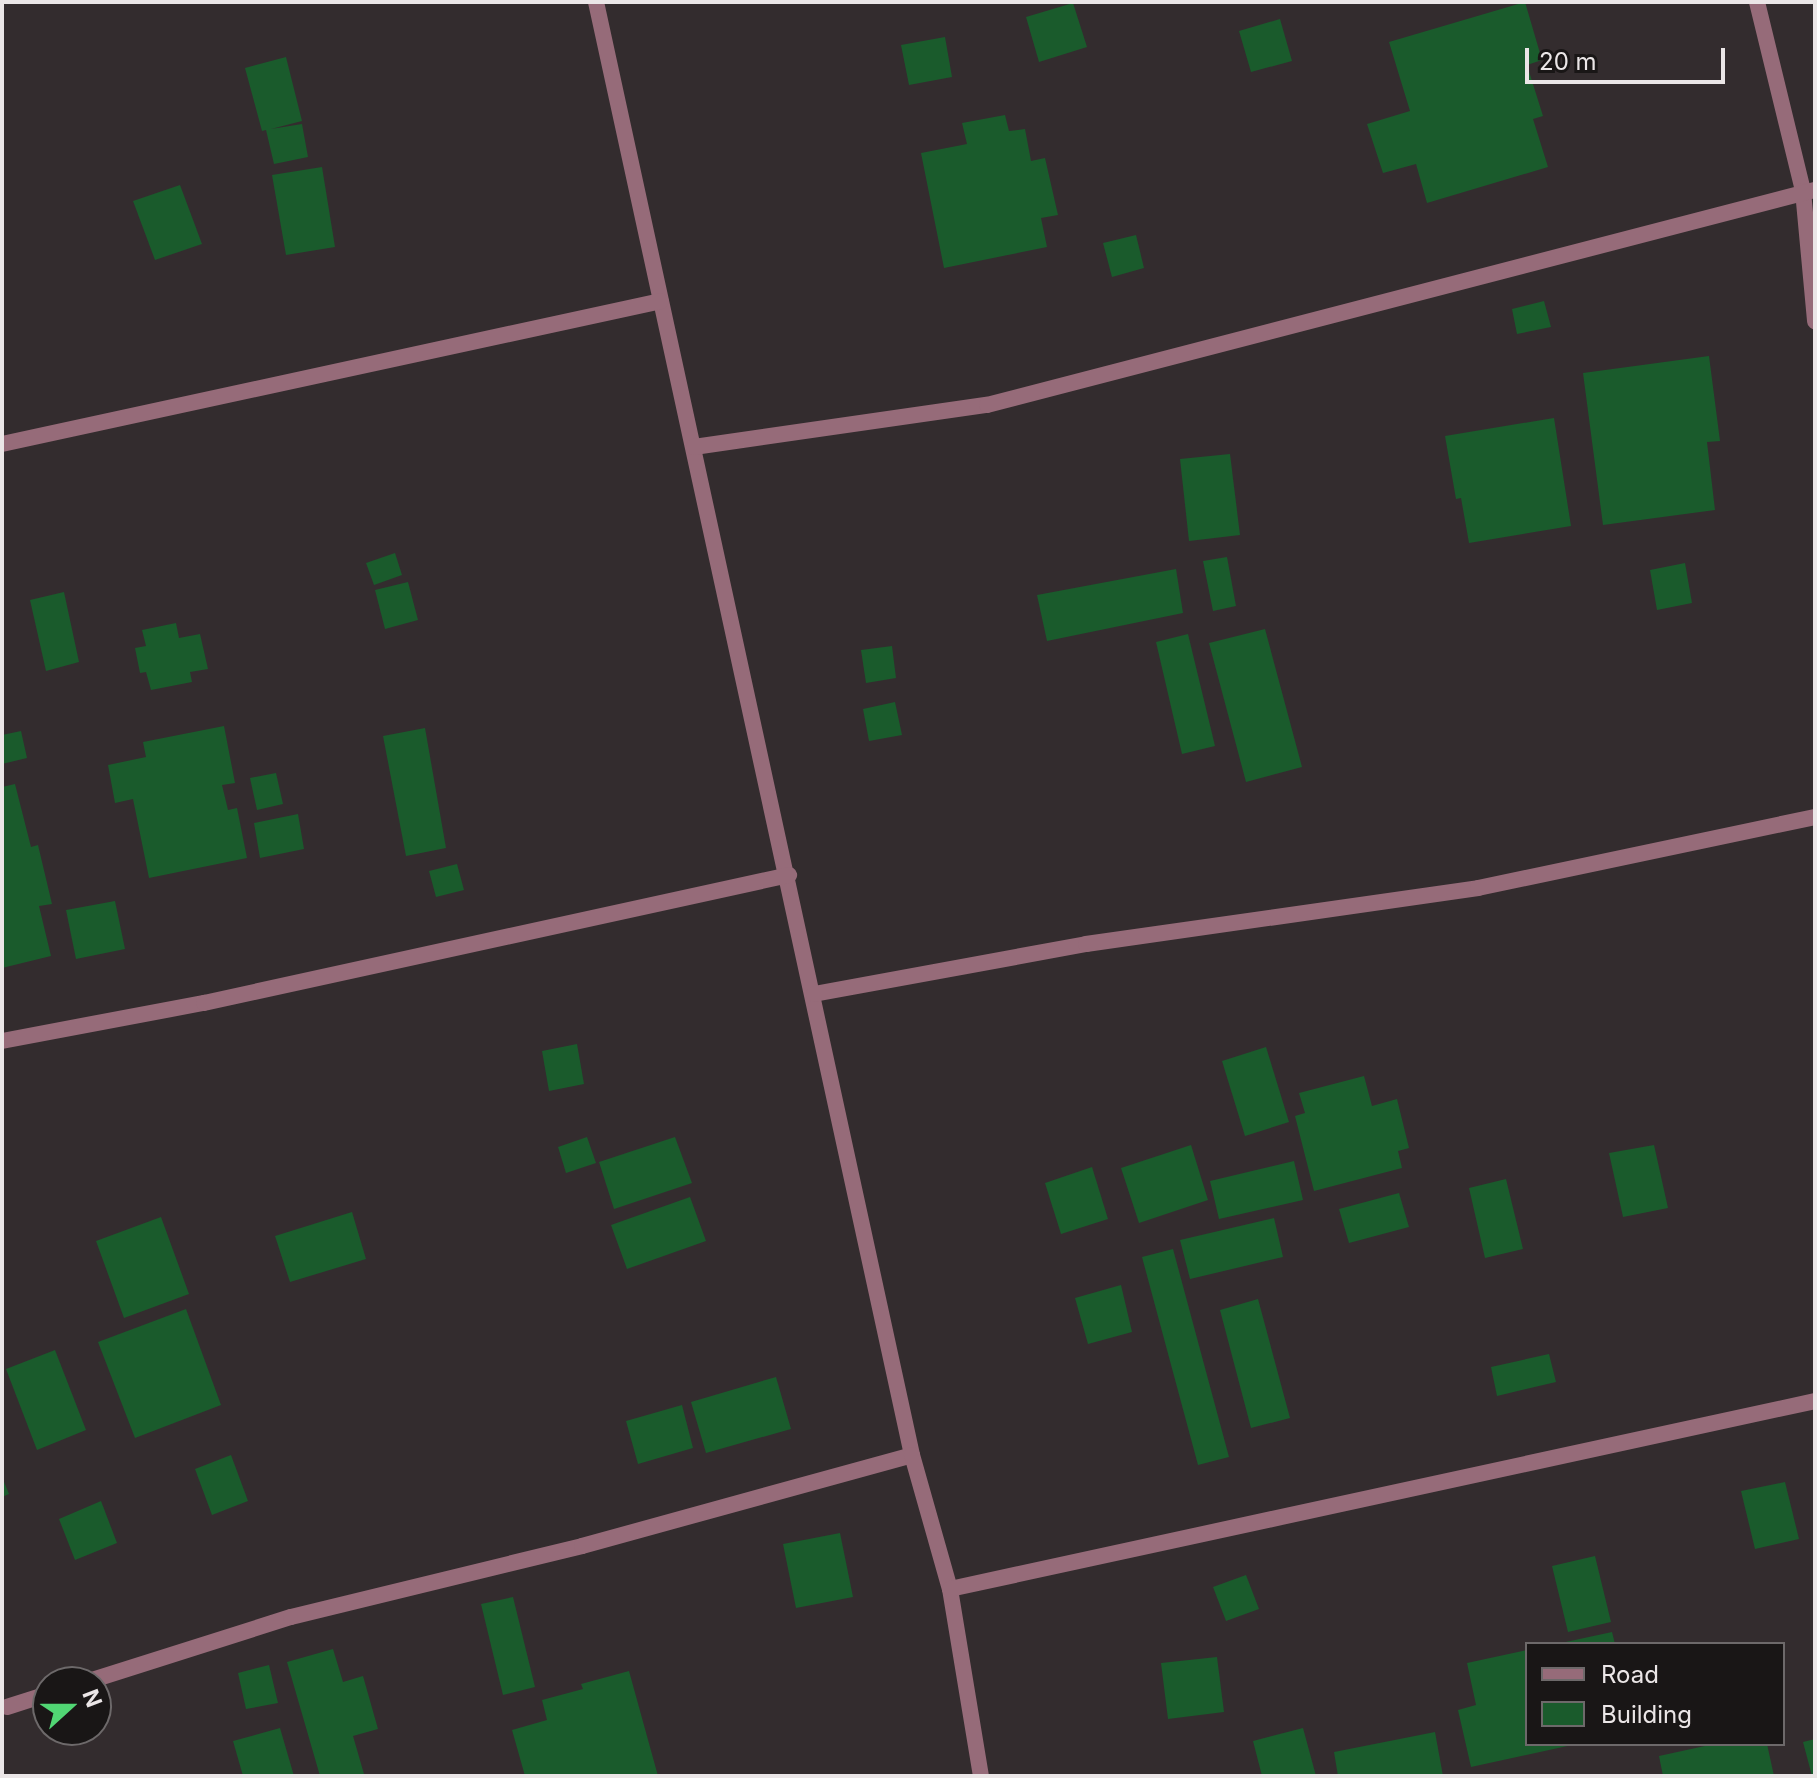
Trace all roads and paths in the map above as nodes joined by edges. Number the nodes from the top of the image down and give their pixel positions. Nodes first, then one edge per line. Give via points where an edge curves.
1 (596, 2) edge
2 (1757, 2) edge
3 (1809, 191) edge
4 (661, 301) junction
5 (1815, 321) edge
6 (2, 444) edge
7 (694, 447) junction
8 (1815, 817) edge
9 (789, 875) junction
10 (814, 994) junction
11 (2, 1041) edge
12 (1815, 1401) edge
13 (912, 1455) junction
14 (950, 1589) junction
15 (112, 1674) edge
16 (32, 1699) edge
17 (7, 1707) dead end
18 (981, 1776) edge

1 - 4 street
2 - 3 street
3 - 5 street
3 - 7 street via 987,405
4 - 6 street
4 - 7 street
7 - 9 street
8 - 10 street via 1478,888 1086,944
9 - 10 street
9 - 11 street via 204,1003
10 - 13 street
12 - 14 street
13 - 14 street
13 - 15 street via 582,1546 291,1617
14 - 18 street
16 - 17 street

